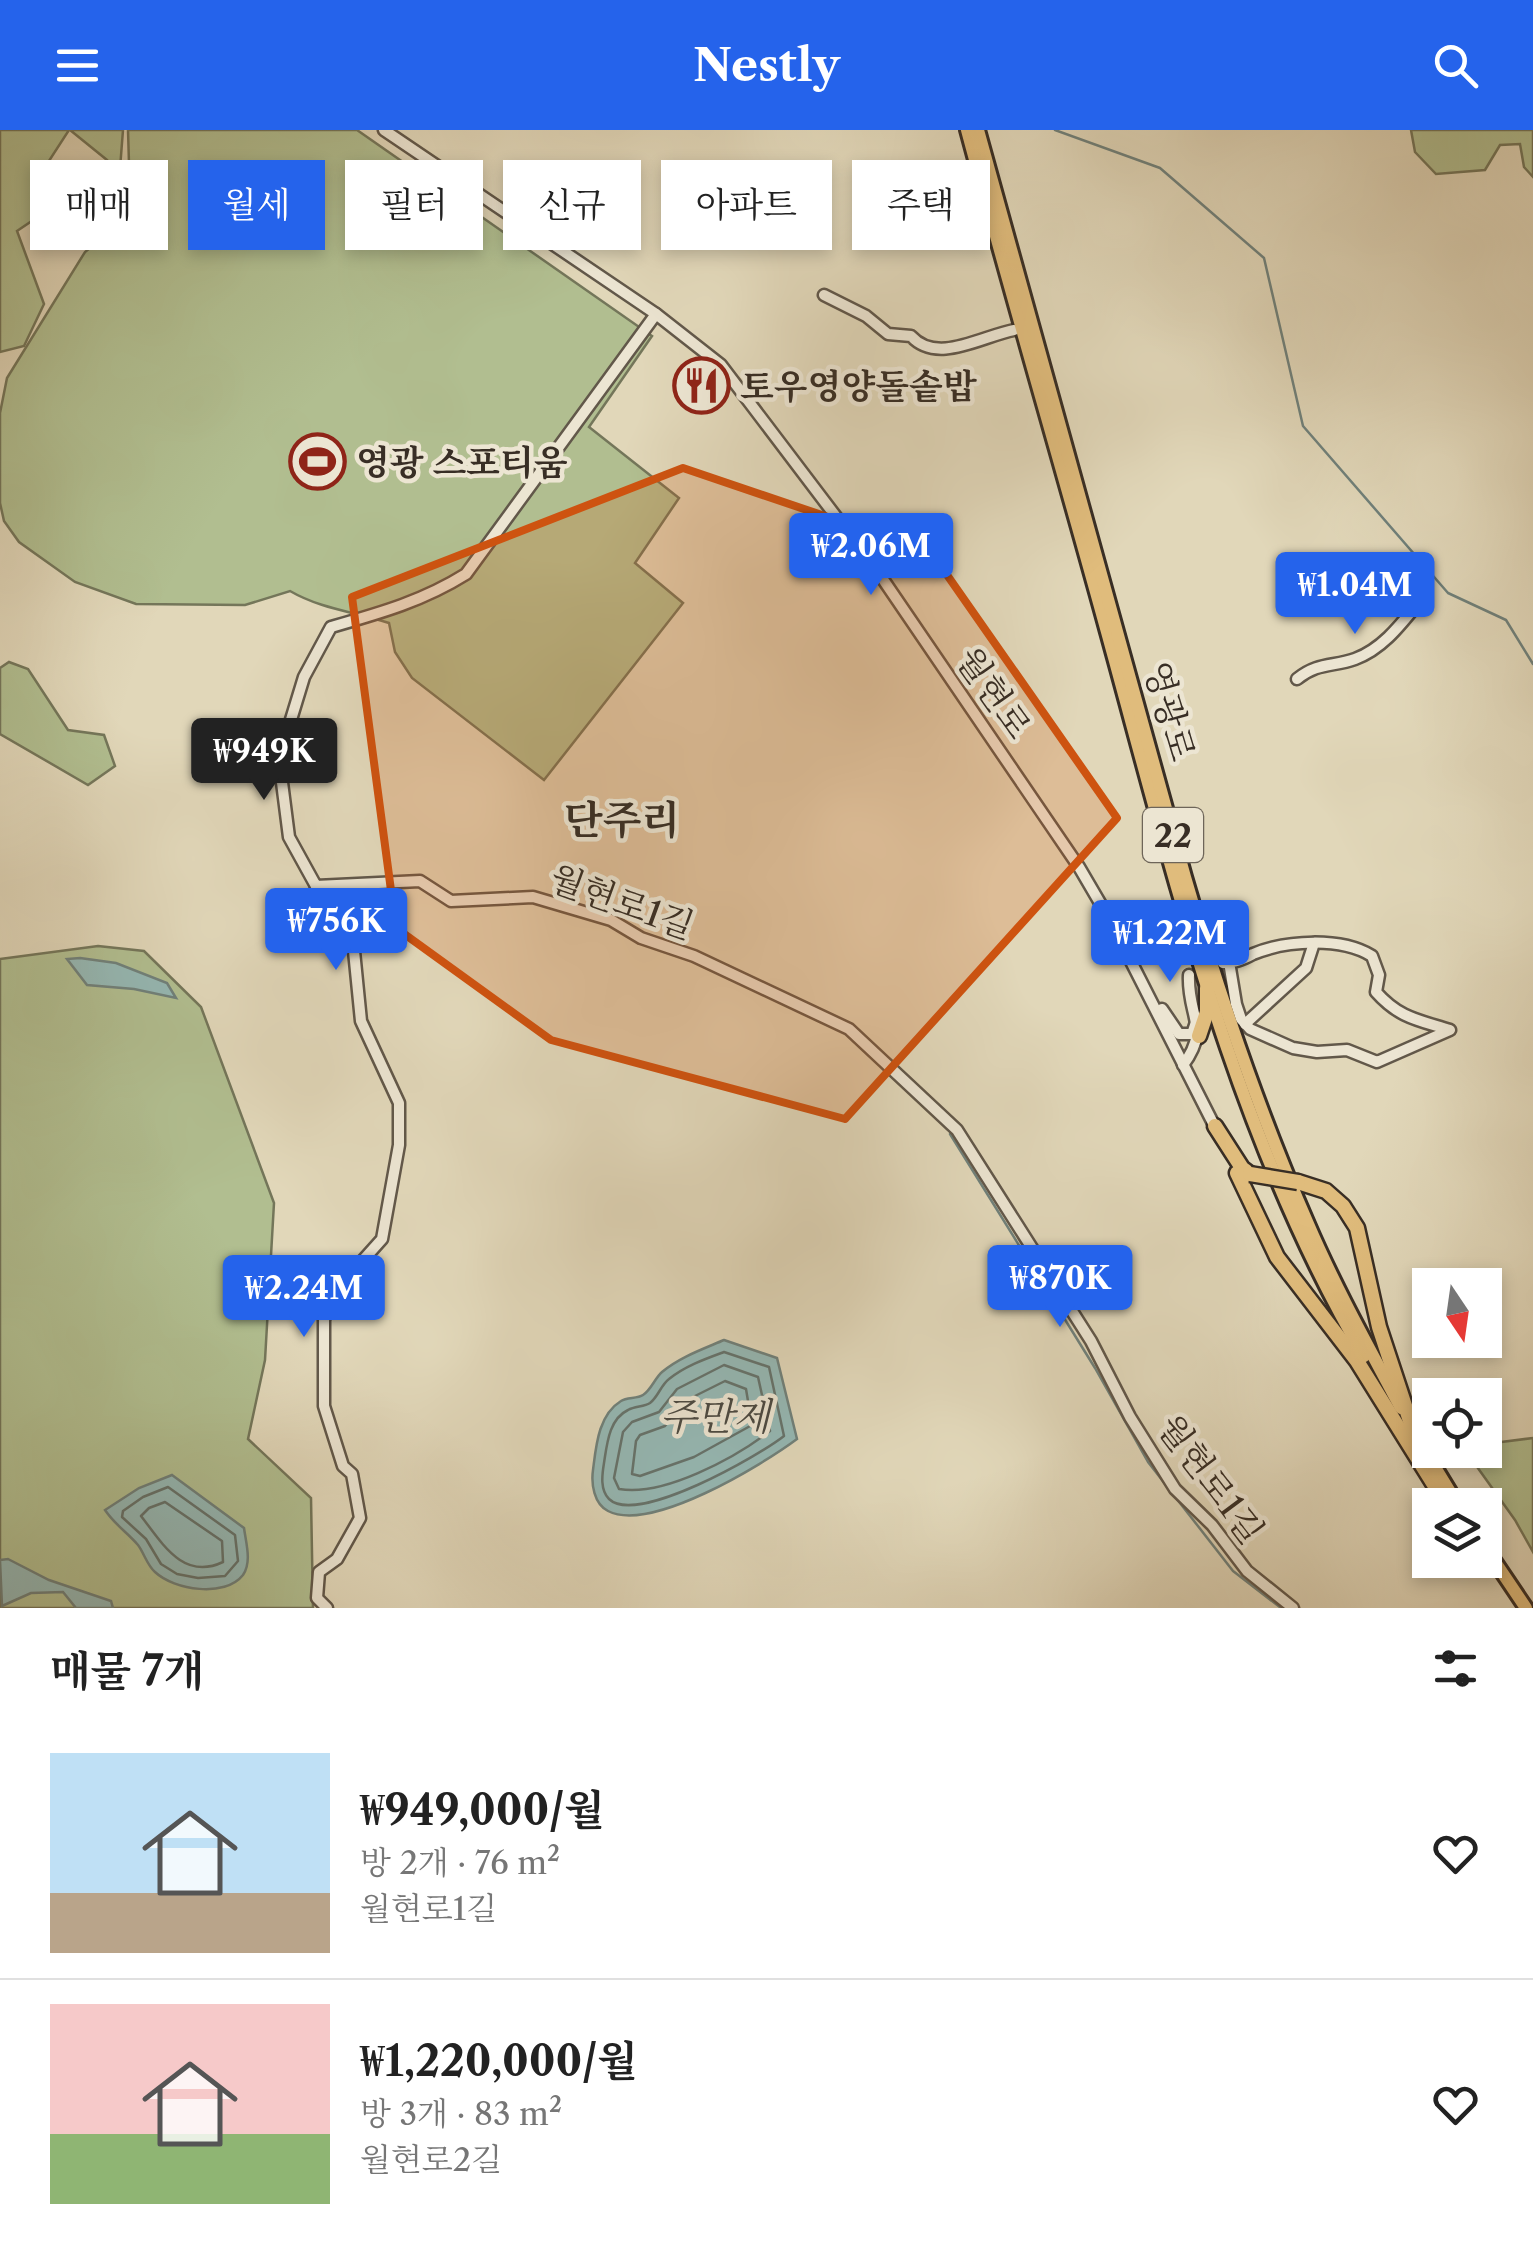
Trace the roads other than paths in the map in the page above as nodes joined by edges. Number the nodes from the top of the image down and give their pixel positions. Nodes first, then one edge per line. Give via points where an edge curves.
1 (384, 130) edge
2 (964, 130) edge
3 (978, 130) edge
4 (824, 294) dead end
5 (656, 314) junction
6 (1014, 330) dead end
7 (1424, 596) dead end
8 (1297, 679) dead end
9 (316, 886) junction
10 (1314, 943) junction
11 (1138, 973) junction
12 (1189, 975) dead end
13 (1207, 988) junction
14 (1246, 1024) junction
15 (1197, 1030) junction
16 (1182, 1065) junction
17 (1215, 1126) joint
18 (1243, 1174) junction
19 (1412, 1427) edge
20 (1412, 1429) edge
21 (1436, 1488) edge
22 (1437, 1488) edge
23 (1502, 1572) edge
24 (1496, 1578) edge
25 (327, 1608) edge
26 (1293, 1608) edge
27 (1517, 1608) edge
28 (1526, 1608) edge

1 - 5 street, 월현로
2 - 13 main road, 영광로 / 22
3 - 20 main road, 영광로 / 22 via 1215,976 1309,1228
4 - 6 street via 888,334 911,336 938,351
5 - 9 street via 466,574 399,609 331,627 304,677 278,759 289,837
5 - 11 street, 월현로 via 721,365 878,572 1079,867
7 - 8 street via 1378,648 1327,662
9 - 25 street via 354,951 361,1021 399,1103 399,1145 382,1240 330,1297 324,1320 324,1406 342,1466 352,1474 360,1518 336,1559 318,1572 317,1598
9 - 26 street, 월현로1길 via 420,880 451,901 534,897 610,920 849,1029 957,1130 1175,1489 1246,1571
10 - 14 street via 1306,968
10 - 14 street via 1226,962
10 - 14 street via 1372,956 1376,992 1397,1014 1450,1030 1377,1062 1346,1050 1294,1048
11 - 15 street via 1180,1034
11 - 16 street, 월현로
12 - 15 street
13 - 15 highway via 1207,1012
13 - 22 main road, 영광로 / 22 via 1289,1206 1339,1313
15 - 16 street via 1194,1050
16 - 17 street, 월현로
17 - 18 highway
18 - 19 highway, bridge via 1326,1191 1357,1228 1379,1327
18 - 21 highway via 1282,1266 1356,1361
23 - 28 main road
24 - 27 main road

